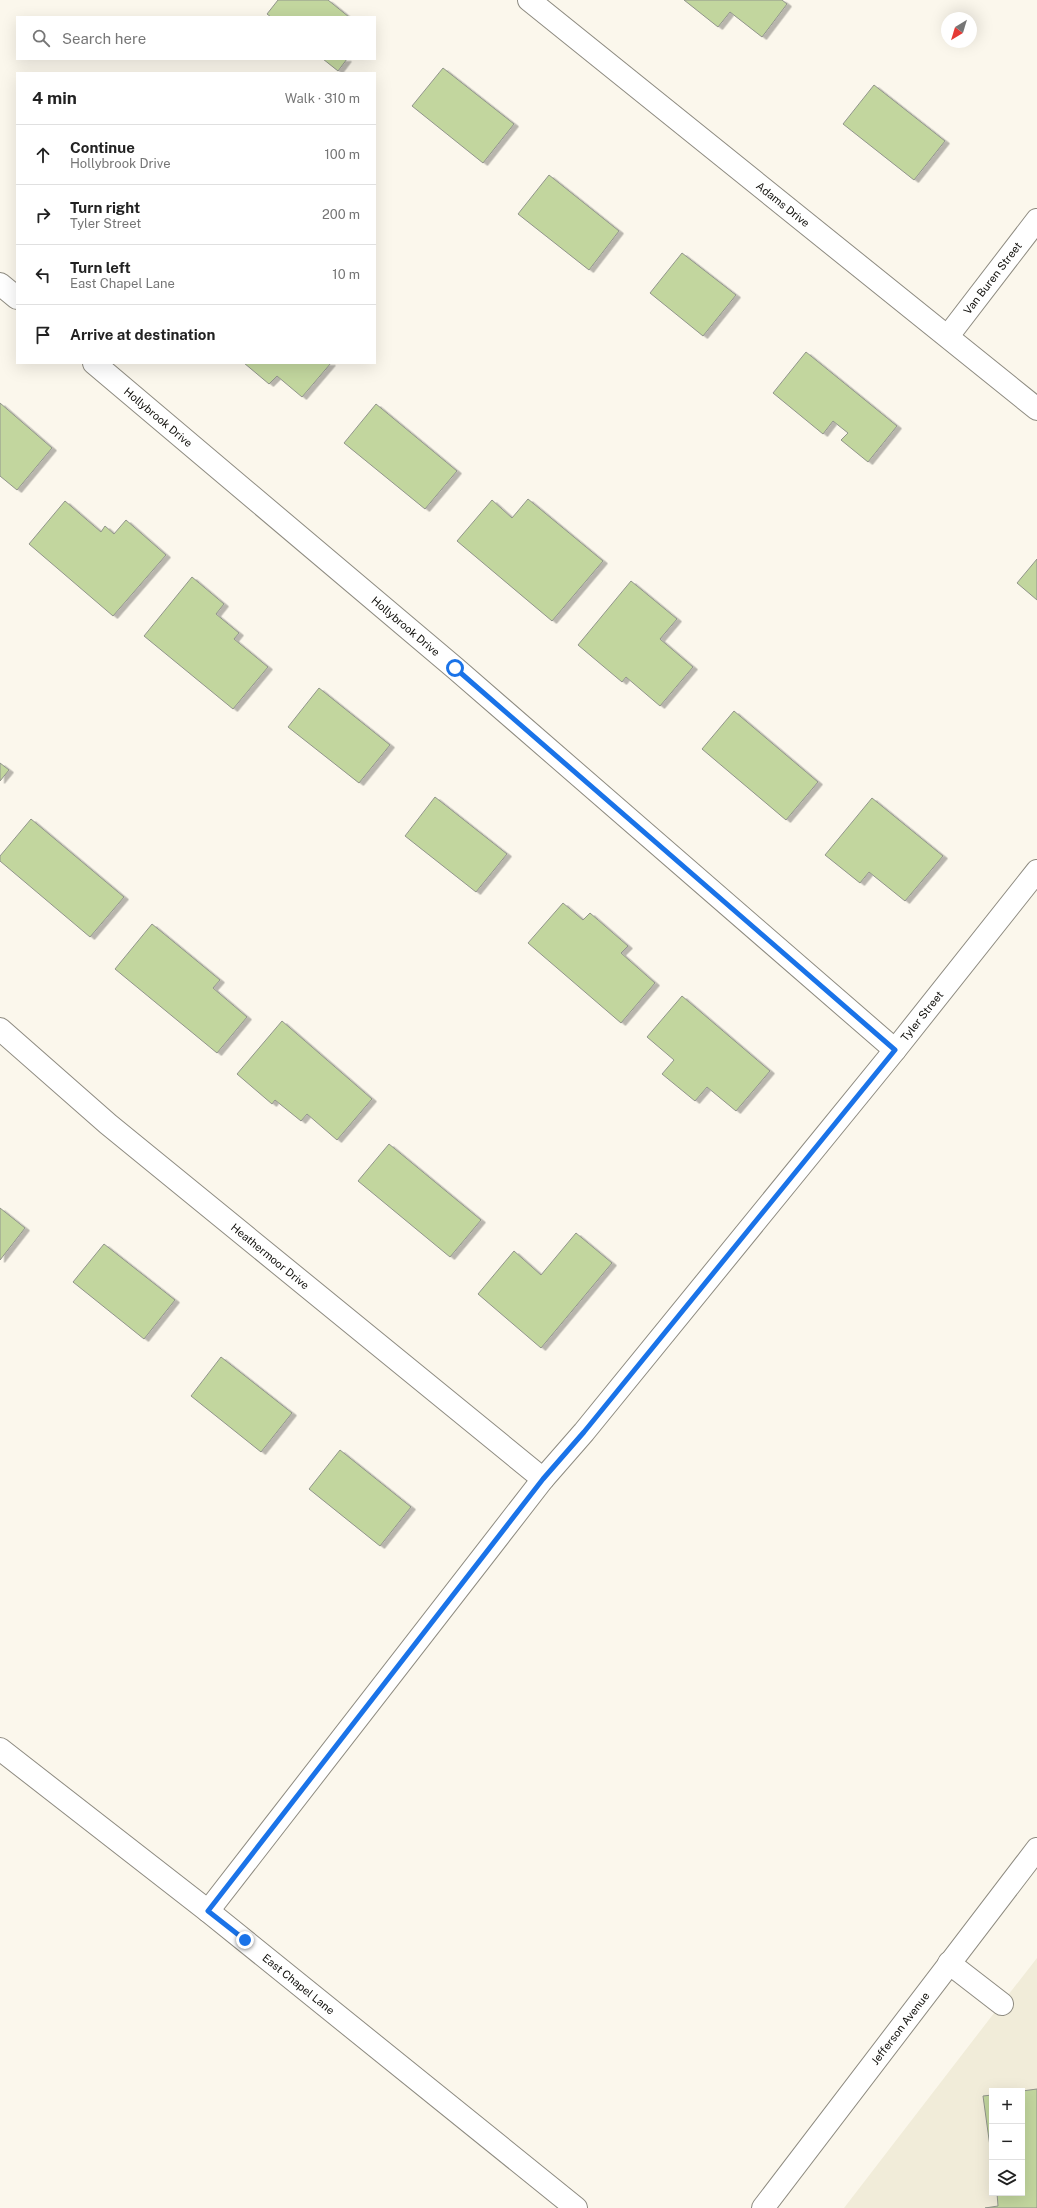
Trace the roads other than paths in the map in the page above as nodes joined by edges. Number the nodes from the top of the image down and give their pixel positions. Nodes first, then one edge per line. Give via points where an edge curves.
1 (529, 0) edge
2 (1037, 220) edge
3 (0, 284) edge
4 (16, 297) edge
5 (948, 336) junction
6 (95, 364) edge
7 (1037, 409) edge
8 (1037, 871) edge
9 (0, 1029) edge
10 (895, 1050) junction
11 (543, 1479) junction
12 (0, 1749) edge
13 (1037, 1849) edge
14 (208, 1911) junction
15 (949, 1963) junction
16 (1002, 2004) dead end
17 (576, 2208) edge
18 (763, 2208) edge

1 - 5 street, Adams Drive
2 - 5 street, Van Buren Street
3 - 4 street
5 - 7 street, Adams Drive
6 - 10 street, Hollybrook Drive via 455,668
8 - 10 street, Tyler Street
9 - 11 street, Heathermoor Drive via 108,1124
10 - 11 street, Tyler Street
11 - 14 street, Tyler Street
12 - 14 street, East Chapel Lane
13 - 15 street, Jefferson Avenue
14 - 17 street, East Chapel Lane
15 - 16 street
15 - 18 street, Jefferson Avenue

